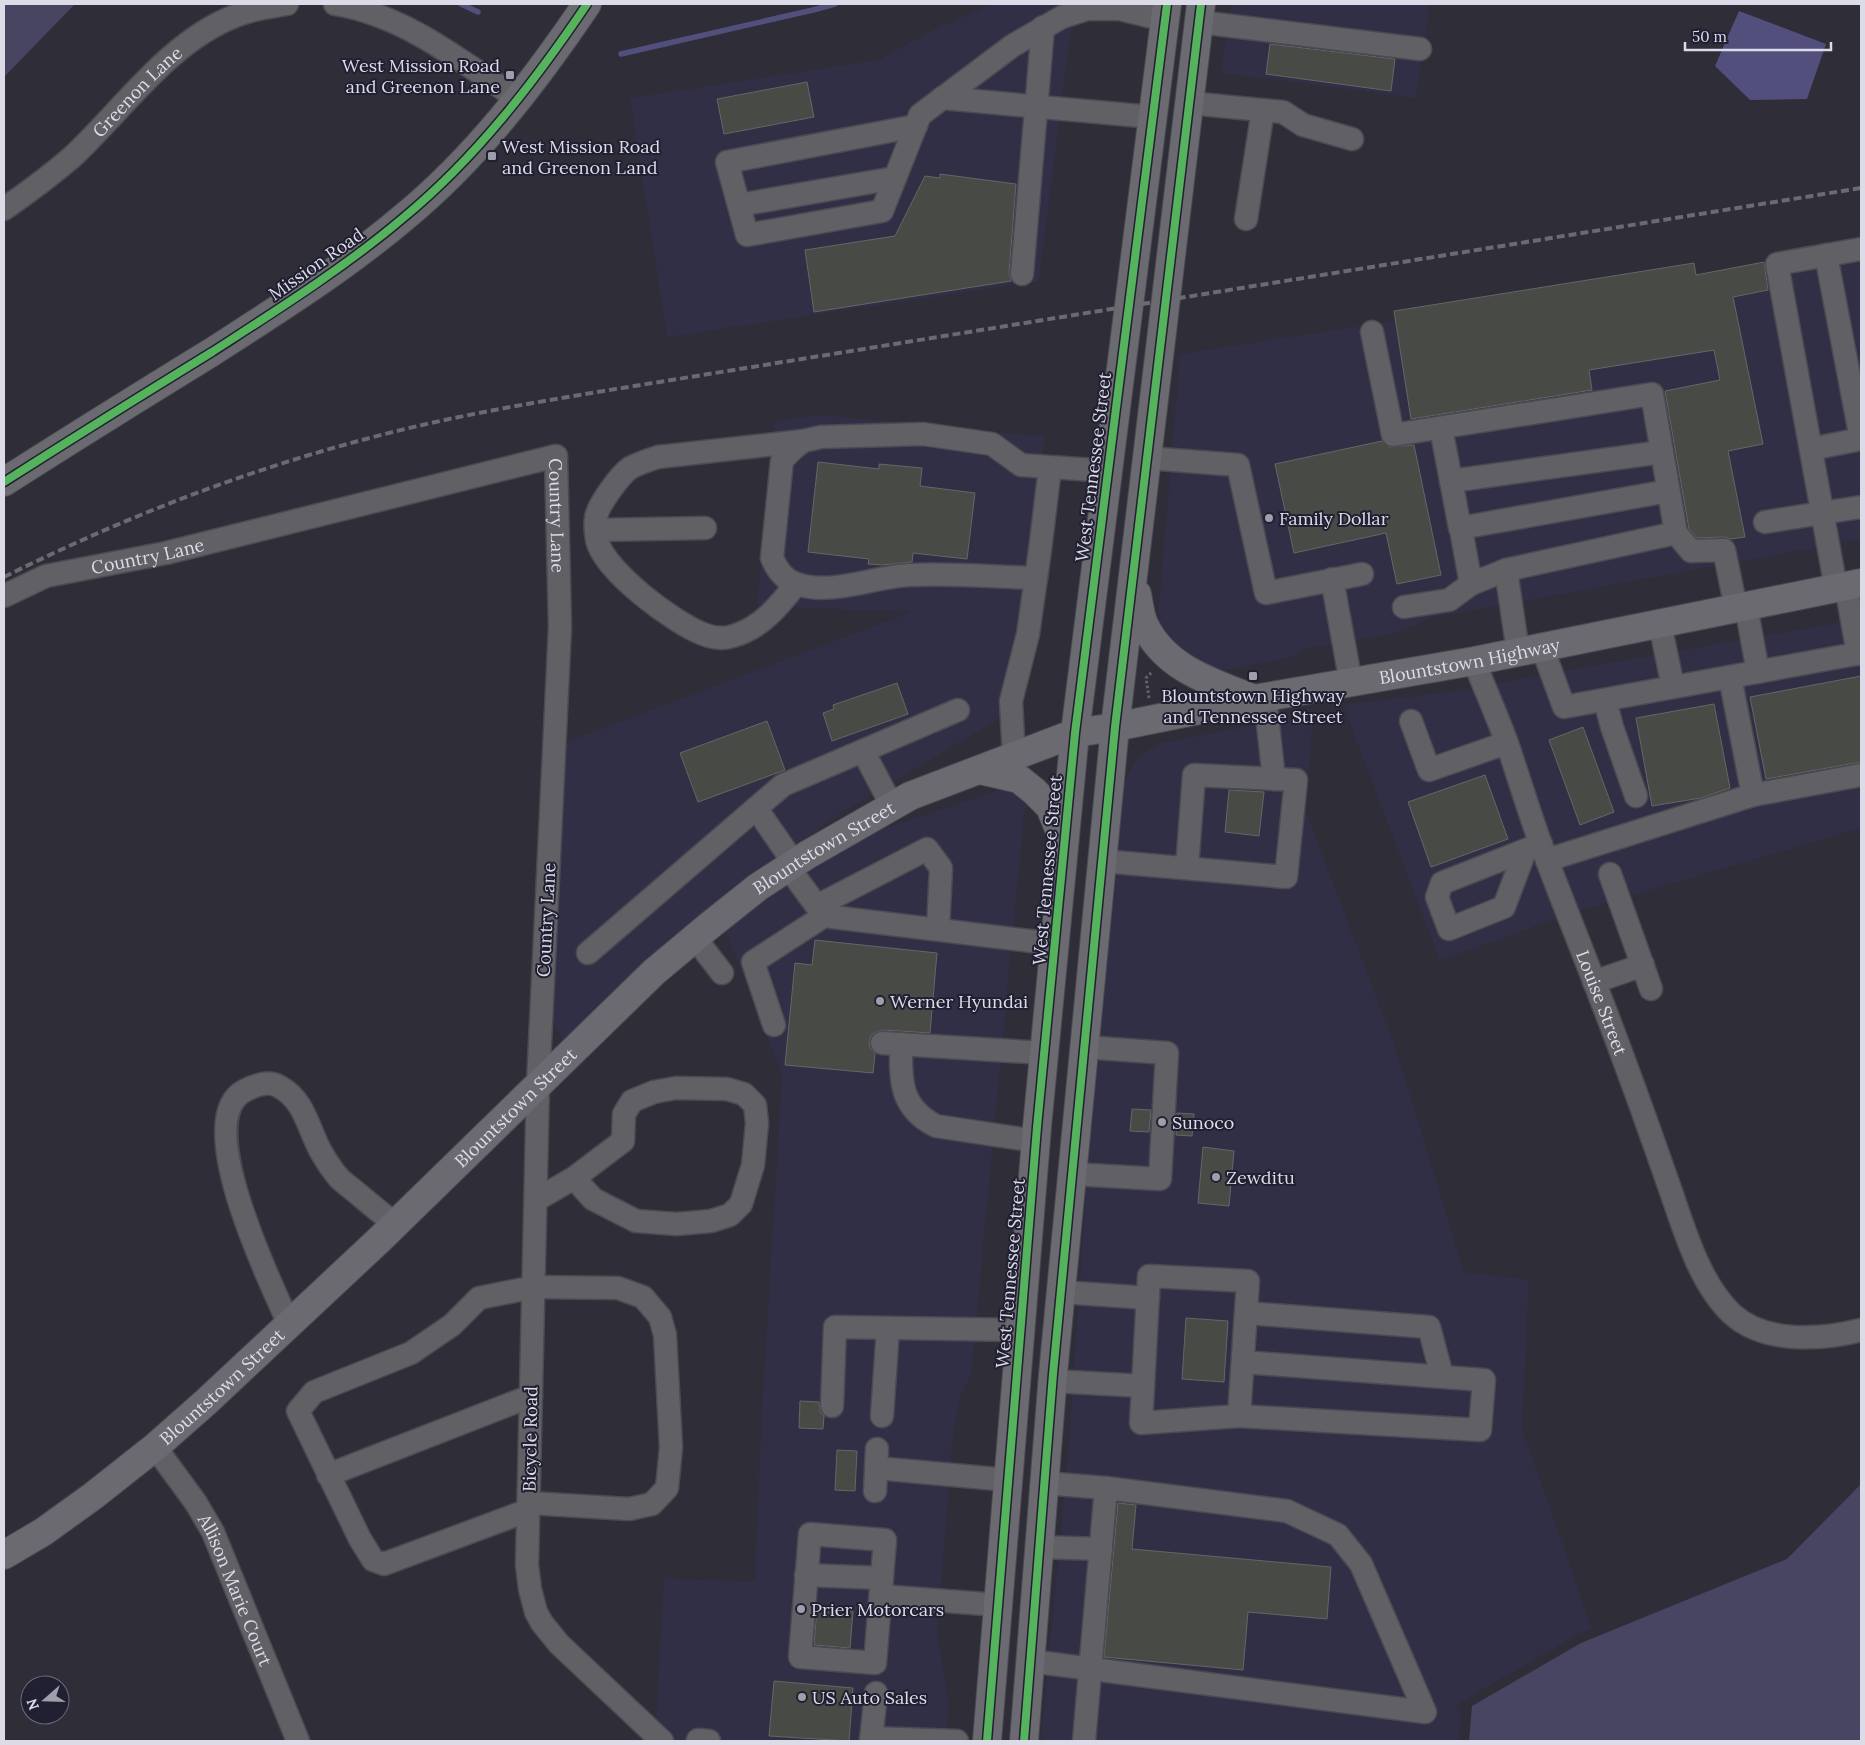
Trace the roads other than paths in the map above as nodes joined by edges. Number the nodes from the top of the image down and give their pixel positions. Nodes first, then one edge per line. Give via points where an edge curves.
1 (287, 4) edge
2 (335, 4) edge
3 (587, 4) edge
4 (1183, 11) edge
5 (1044, 27) junction
6 (1420, 50) dead end
7 (942, 98) junction
8 (518, 99) junction
9 (1189, 103) junction
10 (1037, 106) junction
11 (1263, 110) junction
12 (1152, 117) junction
13 (916, 126) junction
14 (1352, 138) dead end
15 (895, 178) junction
16 (739, 205) junction
17 (4, 209) edge
18 (1246, 219) dead end
19 (1861, 249) edge
20 (1826, 255) junction
21 (1022, 274) dead end
22 (1372, 332) dead end
23 (1441, 428) junction
24 (804, 441) junction
25 (1811, 449) junction
26 (1662, 452) junction
27 (1147, 458) junction
28 (1050, 468) junction
29 (1108, 471) junction
30 (1451, 481) junction
31 (4, 482) edge
32 (1668, 491) junction
33 (1861, 507) edge
34 (1823, 513) junction
35 (1765, 522) dead end
36 (705, 528) dead end
37 (596, 530) junction
38 (1461, 532) junction
39 (1676, 533) junction
40 (1506, 570) junction
41 (1362, 574) dead end
42 (1036, 578) junction
43 (1133, 578) junction
44 (1332, 579) junction
45 (796, 584) junction
46 (1471, 584) junction
47 (1848, 586) edge
48 (4, 596) edge
49 (1404, 607) dead end
50 (1741, 607) junction
51 (1660, 624) junction
52 (1530, 650) junction
53 (1860, 654) edge
54 (1474, 661) junction
55 (1758, 672) junction
56 (1730, 677) junction
57 (1351, 683) junction
58 (1673, 687) junction
59 (1260, 698) junction
60 (1605, 700) junction
61 (958, 710) dead end
62 (1411, 721) dead end
63 (1115, 728) junction
64 (1075, 733) junction
65 (1506, 743) junction
66 (863, 751) junction
67 (1014, 757) junction
68 (980, 770) junction
69 (1861, 775) edge
70 (1274, 779) junction
71 (1753, 795) junction
72 (1636, 796) dead end
73 (892, 806) junction
74 (756, 808) junction
75 (1064, 844) junction
76 (1537, 851) junction
77 (1102, 861) junction
78 (791, 865) junction
79 (1187, 868) junction
80 (1610, 874) dead end
81 (820, 911) junction
82 (938, 929) junction
83 (695, 938) junction
84 (1055, 944) junction
85 (588, 953) dead end
86 (1643, 965) junction
87 (722, 973) dead end
88 (1594, 982) junction
89 (1651, 989) dead end
90 (774, 1024) dead end
91 (1084, 1047) junction
92 (1044, 1053) junction
93 (538, 1084) junction
94 (1036, 1141) junction
95 (1072, 1174) junction
96 (574, 1178) junction
97 (536, 1200) junction
98 (395, 1224) junction
99 (534, 1287) junction
100 (1061, 1292) junction
101 (1148, 1298) junction
102 (1246, 1313) junction
103 (289, 1324) junction
104 (888, 1328) junction
105 (1021, 1330) junction
106 (1861, 1330) edge
107 (1243, 1362) junction
108 (1442, 1376) junction
109 (1052, 1382) junction
110 (1143, 1386) junction
111 (531, 1396) junction
112 (832, 1406) dead end
113 (882, 1416) dead end
114 (1239, 1416) junction
115 (155, 1447) junction
116 (328, 1475) junction
117 (1008, 1480) junction
118 (1044, 1483) junction
119 (1106, 1488) junction
120 (875, 1491) dead end
121 (529, 1506) junction
122 (1039, 1547) junction
123 (1101, 1549) junction
124 (4, 1555) edge
125 (806, 1574) junction
126 (881, 1587) junction
127 (998, 1605) junction
128 (1030, 1661) junction
129 (1090, 1668) junction
130 (876, 1693) dead end
131 (871, 1740) edge
132 (298, 1741) edge
133 (662, 1741) edge
134 (957, 1741) edge
135 (987, 1741) edge
136 (1024, 1741) edge
137 (1084, 1741) edge

1 - 17 street, Greenon Lane via 235,16 198,36 169,59 70,158
2 - 8 street via 360,8 403,25
3 - 8 main road, Mission Road
4 - 5 street via 1087,9
4 - 6 street
4 - 9 main road via 1173,26 1194,68
4 - 12 main road, West Tennessee Street
5 - 7 street via 1012,46
5 - 10 street
7 - 10 street
7 - 13 street via 920,115
8 - 31 main road, Mission Road via 437,187 404,218 343,266
9 - 11 street
9 - 27 main road
10 - 12 street
10 - 21 street
11 - 14 street via 1283,112 1302,125
11 - 18 street
12 - 29 main road, West Tennessee Street
13 - 15 street
13 - 16 street via 727,162
15 - 16 street
15 - 16 street via 882,210 747,234
19 - 20 street
20 - 25 street via 1777,264
20 - 25 street via 1861,439
22 - 23 street via 1393,435
23 - 26 street via 1652,394
23 - 30 street
24 - 28 street via 821,437 923,434 992,444 1021,465
24 - 37 street via 658,456 643,462 628,469 603,502 596,516
24 - 45 street via 782,460 772,558 779,572
25 - 34 street
26 - 30 street
26 - 32 street
27 - 43 main road
27 - 44 street via 1238,465 1266,593
28 - 29 street
28 - 42 street
29 - 64 main road, West Tennessee Street
30 - 38 street
32 - 38 street
32 - 39 street
33 - 34 street
34 - 35 street
34 - 47 street
36 - 37 street
37 - 45 street via 602,554 631,585 682,624 704,634 732,637 754,628 777,609
38 - 46 street
39 - 40 street
39 - 50 street via 1691,551 1724,550
40 - 46 street
40 - 52 street
41 - 44 street
42 - 45 street via 909,574 818,588
42 - 67 street via 1028,634 1011,701
43 - 59 main road via 1143,623 1154,643 1166,655 1194,675
43 - 63 main road
44 - 57 street
46 - 49 street via 1449,600
47 - 50 main road, Blountstown Highway
47 - 53 street
48 - 93 street, Country Lane via 46,576 166,553 556,456 560,627
50 - 51 main road, Blountstown Highway
50 - 55 street
51 - 52 main road, Blountstown Highway
51 - 58 street
52 - 54 main road, Blountstown Highway
52 - 60 street via 1564,708
53 - 55 street
54 - 57 main road, Blountstown Highway
54 - 65 street, Louise Street
55 - 56 street
56 - 58 street
56 - 71 street
57 - 59 main road, Blountstown Highway
58 - 60 street
59 - 63 main road, Blountstown Highway
59 - 70 street
60 - 72 street
61 - 66 street
62 - 65 street via 1429,770
63 - 64 main road, Blountstown Highway
63 - 77 main road
64 - 67 main road, Blountstown Street
64 - 75 main road, West Tennessee Street
65 - 76 street, Louise Street
66 - 73 street
66 - 74 street via 783,785
67 - 68 main road, Blountstown Street
68 - 73 main road, Blountstown Street
68 - 75 main road via 1019,779 1034,791 1050,807
69 - 71 street
70 - 79 street via 1194,775
70 - 79 street via 1296,780 1286,877
71 - 76 street
73 - 78 main road, Blountstown Street
74 - 78 street
74 - 85 street
75 - 84 main road, West Tennessee Street
76 - 76 street via 1442,883 1437,897 1449,929 1504,907
76 - 88 street, Louise Street
77 - 79 street
77 - 91 main road
78 - 81 street
78 - 83 main road, Blountstown Street
80 - 86 street
81 - 82 street
81 - 82 street via 927,849 941,868
81 - 90 street via 754,962
82 - 84 street
83 - 87 street
83 - 93 main road, Blountstown Street via 654,972
84 - 92 main road, West Tennessee Street
86 - 88 street
86 - 89 street
88 - 106 street, Louise Street via 1689,1244 1724,1305 1734,1316 1769,1333 1798,1336
91 - 95 main road
91 - 95 street via 1168,1053 1160,1179
92 - 94 main road, West Tennessee Street
92 - 94 street via 892,1043 903,1090 925,1120 936,1126
93 - 97 street, Bicycle Road
93 - 98 main road, Blountstown Street
94 - 105 main road, West Tennessee Street
95 - 100 main road
96 - 96 street via 593,1199 636,1221 678,1224 712,1221 730,1215 741,1204 753,1165 757,1123 755,1105 744,1094 727,1089 676,1088 639,1098 632,1101 624,1114 623,1141
96 - 97 street
97 - 99 street, Bicycle Road
98 - 103 main road, Blountstown Street
98 - 103 street via 340,1178 320,1150 305,1113 290,1093 278,1085 262,1083 236,1095 229,1109 226,1133 228,1161 248,1230
99 - 111 street, Bicycle Road
99 - 116 street via 479,1298 452,1325 411,1352 314,1392 298,1412
99 - 121 street via 618,1288 643,1297 660,1317 665,1335 672,1446 667,1488 652,1504 629,1509
100 - 101 street
100 - 109 main road
101 - 102 street via 1149,1276 1248,1281
101 - 110 street
102 - 107 street
102 - 108 street via 1429,1327
103 - 115 main road, Blountstown Street
104 - 105 street
104 - 112 street via 835,1327
104 - 113 street
105 - 117 main road, West Tennessee Street
107 - 108 street
107 - 114 street
108 - 114 street via 1484,1380 1480,1430
109 - 110 street
109 - 118 main road
110 - 114 street via 1141,1423
111 - 116 street
111 - 121 street, Bicycle Road
115 - 124 main road, Blountstown Street via 43,1532
115 - 132 street, Allison Marie Court via 213,1532
116 - 121 street via 368,1553 373,1560 384,1564
117 - 118 main road
117 - 120 street via 877,1458
117 - 127 main road, West Tennessee Street
118 - 119 street
118 - 122 main road
119 - 123 street
119 - 129 street via 1287,1511 1338,1535 1361,1564 1425,1712
121 - 133 street, Bicycle Road via 527,1565 530,1589 542,1623 559,1644
122 - 123 street
122 - 128 main road
123 - 129 street
125 - 126 street
125 - 126 street via 810,1534 885,1540
125 - 126 street via 800,1657 875,1663
126 - 127 street
127 - 135 main road, West Tennessee Street
128 - 129 street
128 - 136 main road
129 - 137 street
130 - 131 street
131 - 134 street

